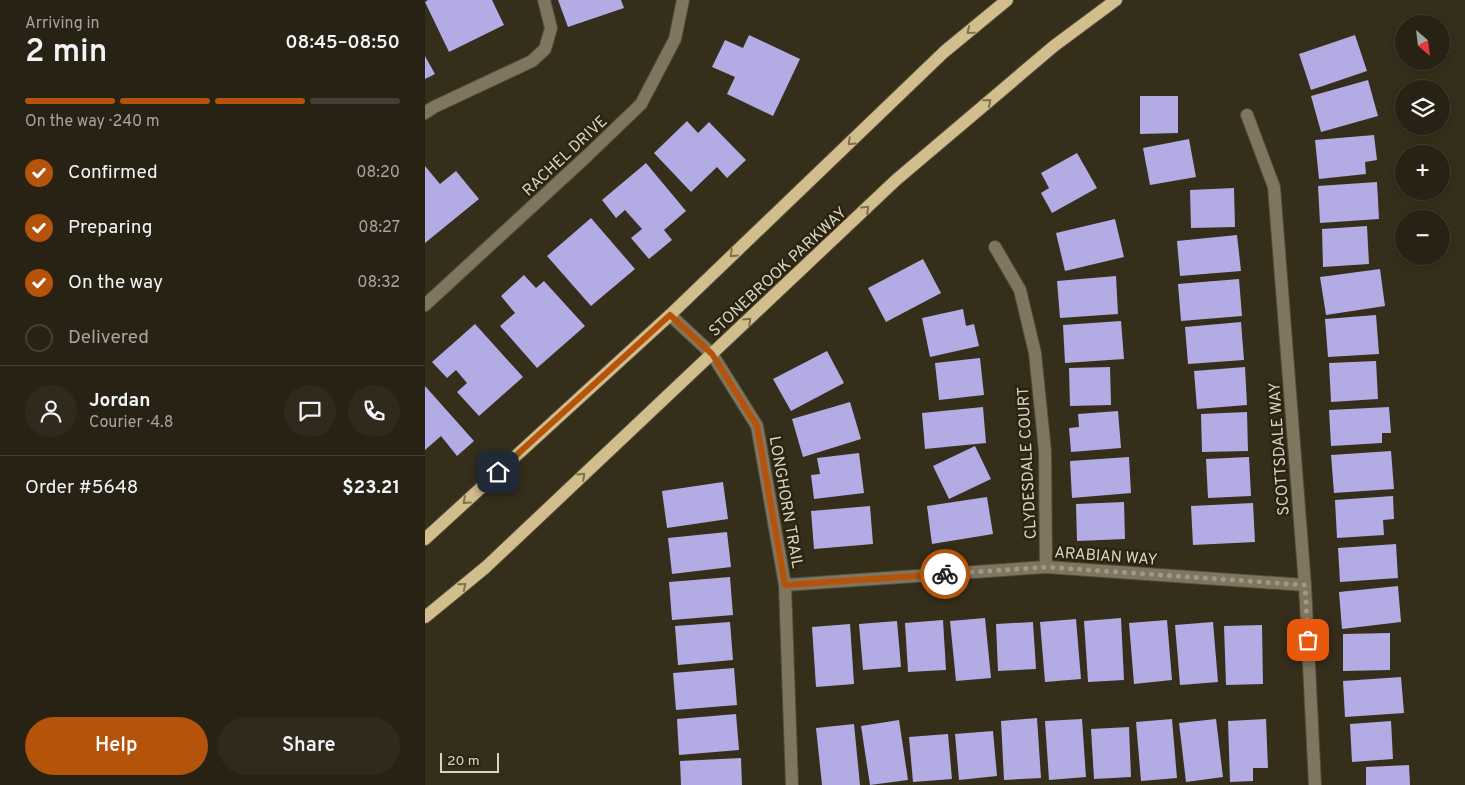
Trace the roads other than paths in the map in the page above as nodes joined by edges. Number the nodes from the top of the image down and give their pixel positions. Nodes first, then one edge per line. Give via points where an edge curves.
1 (544, 0) edge
2 (683, 0) edge
3 (1007, 0) edge
4 (1116, 0) edge
5 (425, 113) edge
6 (1247, 115) dead end
7 (995, 247) dead end
8 (425, 305) edge
9 (670, 315) junction
10 (712, 354) junction
11 (425, 539) edge
12 (1046, 567) junction
13 (785, 585) junction
14 (1305, 585) junction
15 (425, 617) edge
16 (792, 785) edge
17 (1315, 785) edge

1 - 5 street via 551,28 545,49 532,61
2 - 8 street, RACHEL DRIVE via 675,39 641,104
3 -> 9 main road via 944,52
10 -> 4 main road, STONEBROOK PARKWAY via 896,180 1054,46
6 - 14 street, SCOTTSDALE WAY via 1274,187
7 - 12 street, CLYDESDALE COURT via 1020,290 1035,352 1045,451
9 - 10 street, LONGHORN TRAIL
9 -> 11 main road
10 - 13 street, LONGHORN TRAIL via 757,426
15 -> 10 main road, STONEBROOK PARKWAY via 486,567
12 - 13 street, ARABIAN WAY
12 - 14 street, ARABIAN WAY
13 - 16 street, LONGHORN TRAIL
14 - 17 street, SCOTTSDALE WAY

